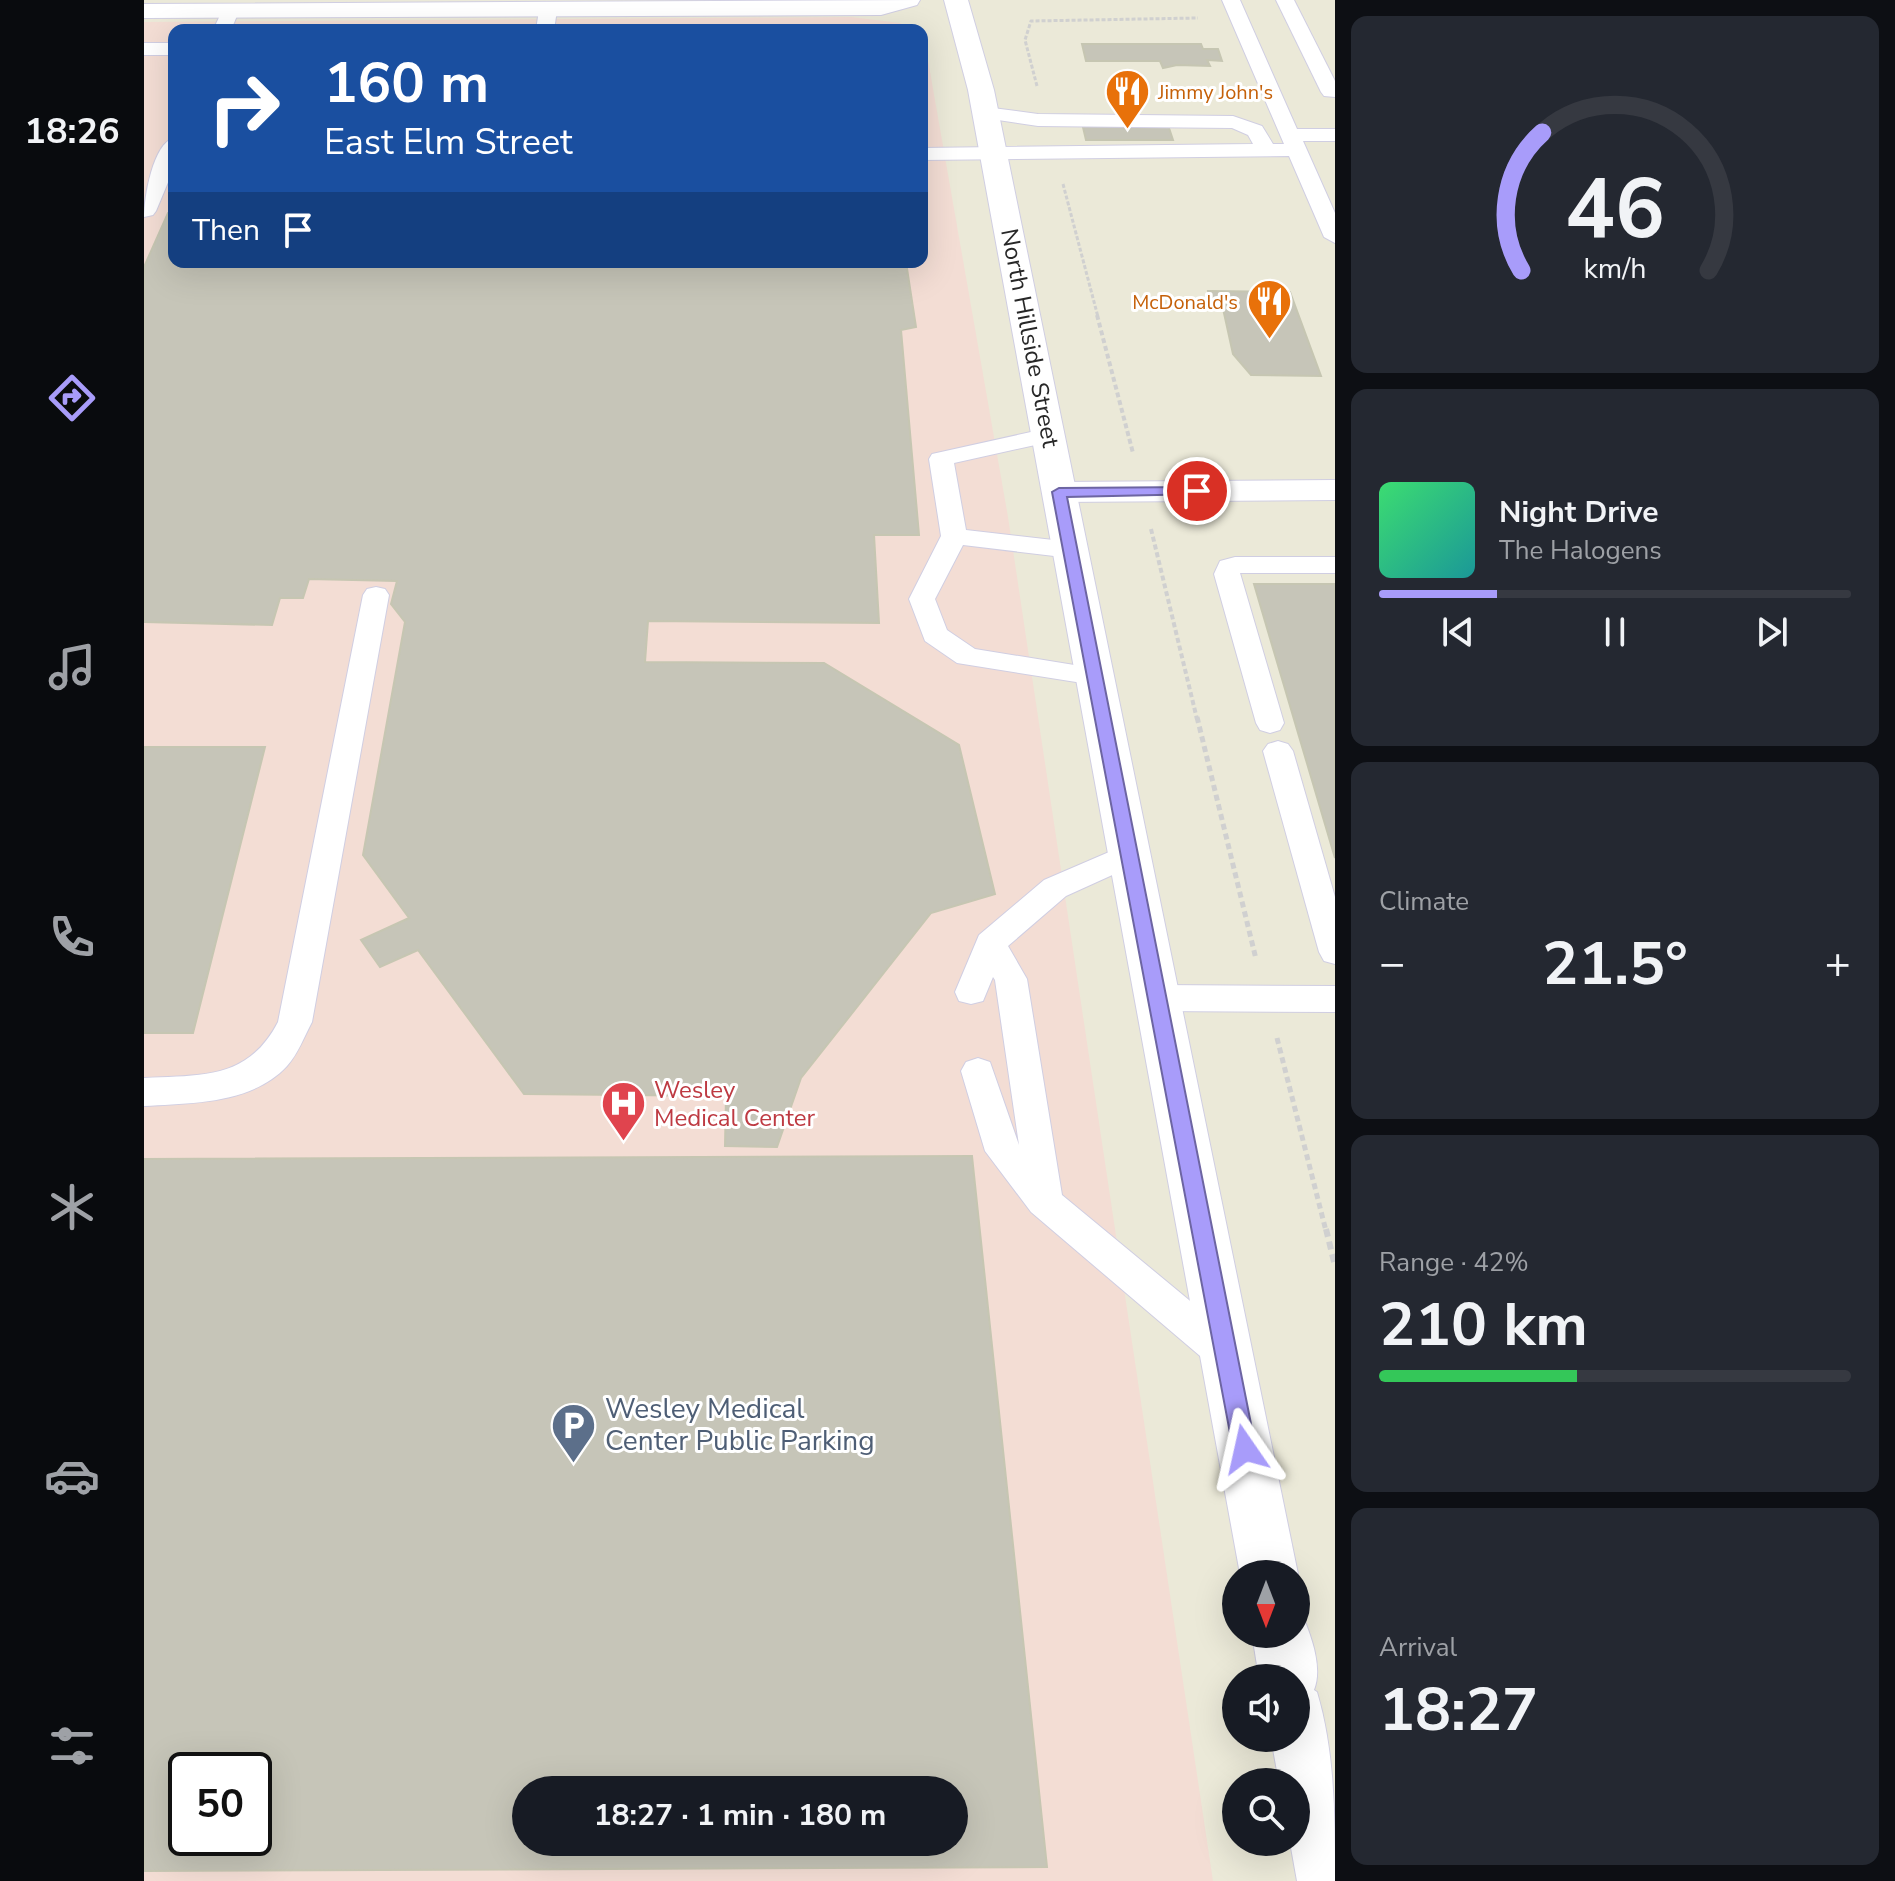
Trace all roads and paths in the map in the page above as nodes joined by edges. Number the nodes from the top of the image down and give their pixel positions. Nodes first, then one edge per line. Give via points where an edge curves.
1 (908, 0) edge
2 (956, 0) edge
3 (1231, 0) edge
4 (1285, 0) edge
5 (144, 11) edge
6 (547, 20) edge
7 (226, 21) edge
8 (144, 49) edge
9 (168, 49) edge
10 (1327, 92) edge
11 (985, 113) junction
12 (1335, 135) edge
13 (1293, 143) junction
14 (1264, 150) junction
15 (928, 154) edge
16 (993, 154) junction
17 (168, 158) edge
18 (1308, 174) junction
19 (1335, 174) edge
20 (168, 201) edge
21 (145, 211) edge
22 (1335, 237) edge
23 (1049, 435) junction
24 (1335, 490) edge
25 (1059, 492) junction
26 (954, 536) junction
27 (1071, 550) junction
28 (1335, 565) edge
29 (376, 595) dead end
30 (1095, 676) junction
31 (1130, 854) junction
32 (990, 943) junction
33 (1335, 952) edge
34 (971, 992) dead end
35 (1157, 998) junction
36 (1335, 999) edge
37 (978, 1071) dead end
38 (144, 1092) edge
39 (1045, 1202) junction
40 (1227, 1355) junction
41 (1266, 1560) edge
42 (1304, 1752) edge
43 (1329, 1881) edge

1 - 6 main road via 881,8
2 - 11 main road, North Hillside Street
3 - 13 lane via 1278,92
4 - 10 lane via 1313,40
5 - 7 main road
6 - 7 main road
8 - 9 lane
11 - 14 lane via 1038,120 1233,122 1255,128
11 - 16 main road, North Hillside Street
12 - 13 lane
13 - 14 lane
13 - 18 lane
14 - 16 lane
15 - 16 lane
16 - 23 main road, North Hillside Street
17 - 21 lane
18 - 19 lane
18 - 22 lane
20 - 21 lane
23 - 25 main road, North Hillside Street
23 - 26 lane via 941,459
24 - 25 main road
25 - 27 main road, North Hillside Street
26 - 27 lane
26 - 30 lane via 922,599 935,635 967,657
27 - 30 main road, North Hillside Street
28 - 33 lane via 1270,572 1235,565 1227,574
29 - 38 lane via 295,1022 276,1057 245,1079
30 - 31 main road, North Hillside Street
31 - 32 lane via 1055,888
31 - 35 main road, North Hillside Street
32 - 34 lane
32 - 39 lane via 1011,979
35 - 36 lane
35 - 40 main road, North Hillside Street
37 - 39 lane via 1003,1151
39 - 40 lane
40 - 41 main road, North Hillside Street
42 - 43 main road

